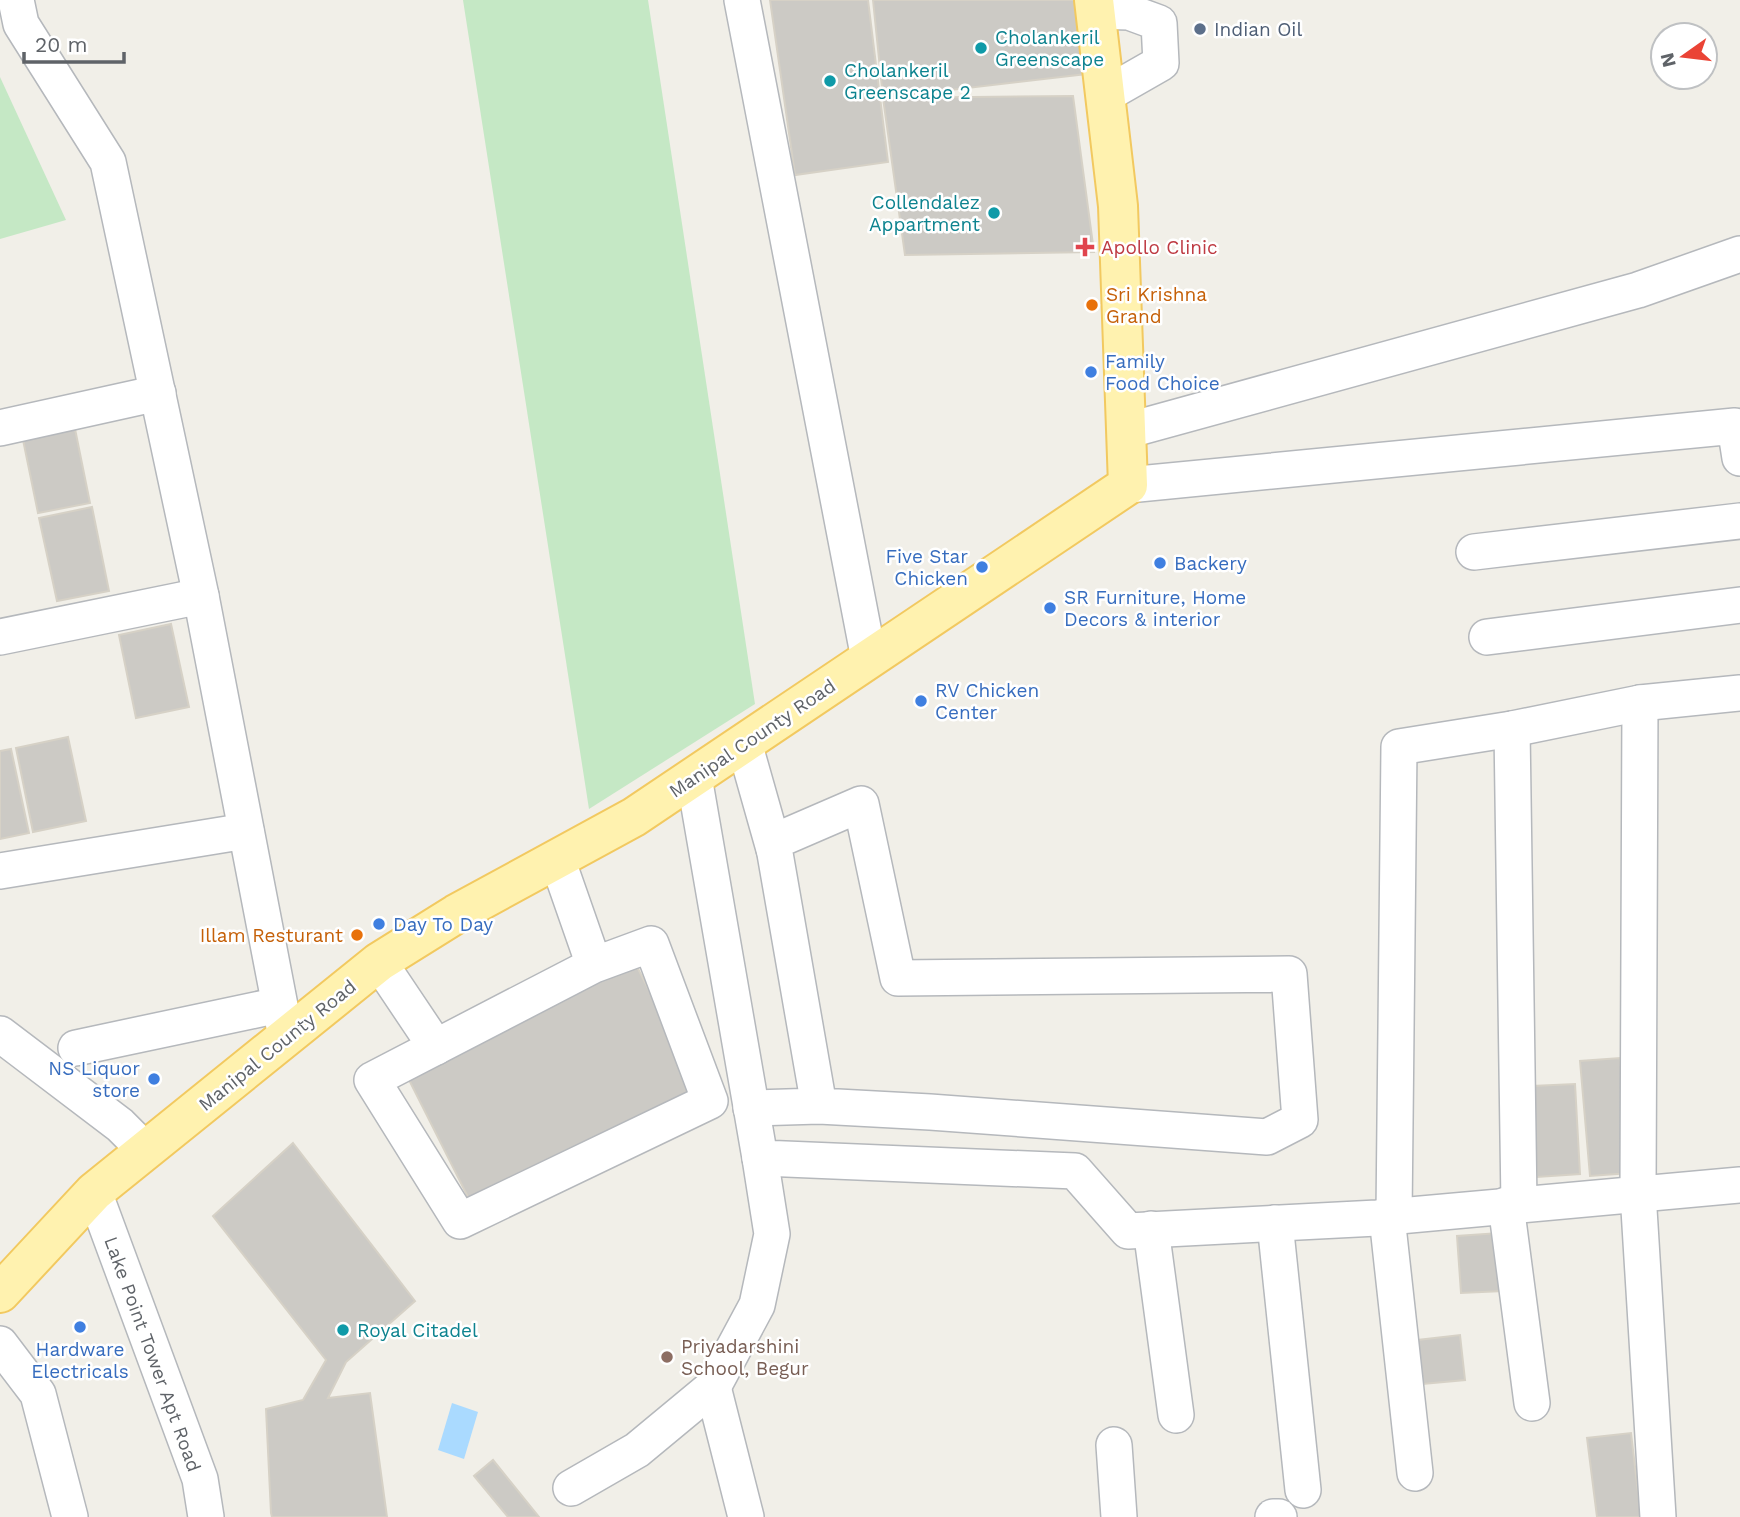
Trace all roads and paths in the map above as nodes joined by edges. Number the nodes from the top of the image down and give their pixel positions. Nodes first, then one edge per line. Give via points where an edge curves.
1 (16, 0) edge
2 (742, 0) edge
3 (1094, 5) edge
4 (1105, 95) junction
5 (1740, 254) edge
6 (158, 393) junction
7 (0, 428) edge
8 (1126, 431) junction
9 (1740, 458) edge
10 (1128, 485) junction
11 (1740, 521) edge
12 (1474, 552) dead end
13 (201, 596) junction
14 (1740, 605) edge
15 (0, 637) edge
16 (1486, 637) dead end
17 (869, 659) junction
18 (1740, 692) edge
19 (1640, 703) junction
20 (1512, 729) junction
21 (744, 743) junction
22 (694, 776) junction
23 (246, 831) junction
24 (774, 849) junction
25 (556, 859) junction
26 (0, 871) edge
27 (379, 962) junction
28 (594, 965) junction
29 (283, 1021) junction
30 (0, 1034) edge
31 (436, 1047) junction
32 (76, 1048) dead end
33 (819, 1106) junction
34 (751, 1108) junction
35 (145, 1150) junction
36 (760, 1158) junction
37 (1740, 1185) edge
38 (94, 1192) junction
39 (1638, 1193) junction
40 (1513, 1204) junction
41 (1391, 1217) junction
42 (1275, 1223) junction
43 (1151, 1229) junction
44 (0, 1293) edge
45 (0, 1344) edge
46 (713, 1387) junction
47 (1532, 1403) dead end
48 (1176, 1415) dead end
49 (1114, 1445) dead end
50 (1415, 1473) dead end
51 (571, 1488) dead end
52 (1303, 1490) dead end
53 (70, 1517) edge
54 (206, 1517) edge
55 (746, 1517) edge
56 (1119, 1517) edge
57 (1273, 1517) edge
58 (1279, 1517) edge
59 (1658, 1517) edge

1 - 6 street via 21,24 108,162
2 - 17 street
3 - 4 main road
3 - 4 street via 1159,23 1162,45 1161,63
4 - 8 main road via 1118,206
5 - 8 street via 1638,290
6 - 7 street
6 - 13 street
8 - 10 main road
9 - 10 street via 1735,426
10 - 17 main road, Manipal County Road
11 - 12 street
13 - 15 street
13 - 23 street
14 - 16 street
17 - 21 main road, Manipal County Road
18 - 19 street
19 - 20 street
19 - 39 street
20 - 40 street
20 - 41 street via 1399,747
21 - 22 main road, Manipal County Road
21 - 24 street
22 - 25 main road, Manipal County Road via 634,817
22 - 34 street
23 - 26 street
23 - 29 street
24 - 33 street
24 - 33 street via 773,842 861,804 898,978 1289,974 1300,1120 1267,1137
25 - 27 main road, Manipal County Road
25 - 28 street
27 - 29 main road, Manipal County Road
27 - 31 street
28 - 31 street
28 - 31 street via 651,944 710,1101 460,1221 372,1080
29 - 32 street
29 - 35 main road, Manipal County Road
30 - 35 street via 120,1125
33 - 34 street
34 - 36 street
35 - 38 main road, Manipal County Road
36 - 43 street via 1075,1171 1128,1231
36 - 46 street via 770,1246 757,1305
37 - 39 street
38 - 44 main road, Manipal County Road
38 - 54 street, Lake Point Tower Apt Road via 200,1479
39 - 40 street
39 - 59 street
40 - 41 street
40 - 47 street
41 - 42 street
41 - 50 street
42 - 43 street
42 - 52 street
43 - 48 street
45 - 53 street via 38,1394
46 - 51 street via 637,1450
46 - 55 street
49 - 56 street
57 - 58 street

